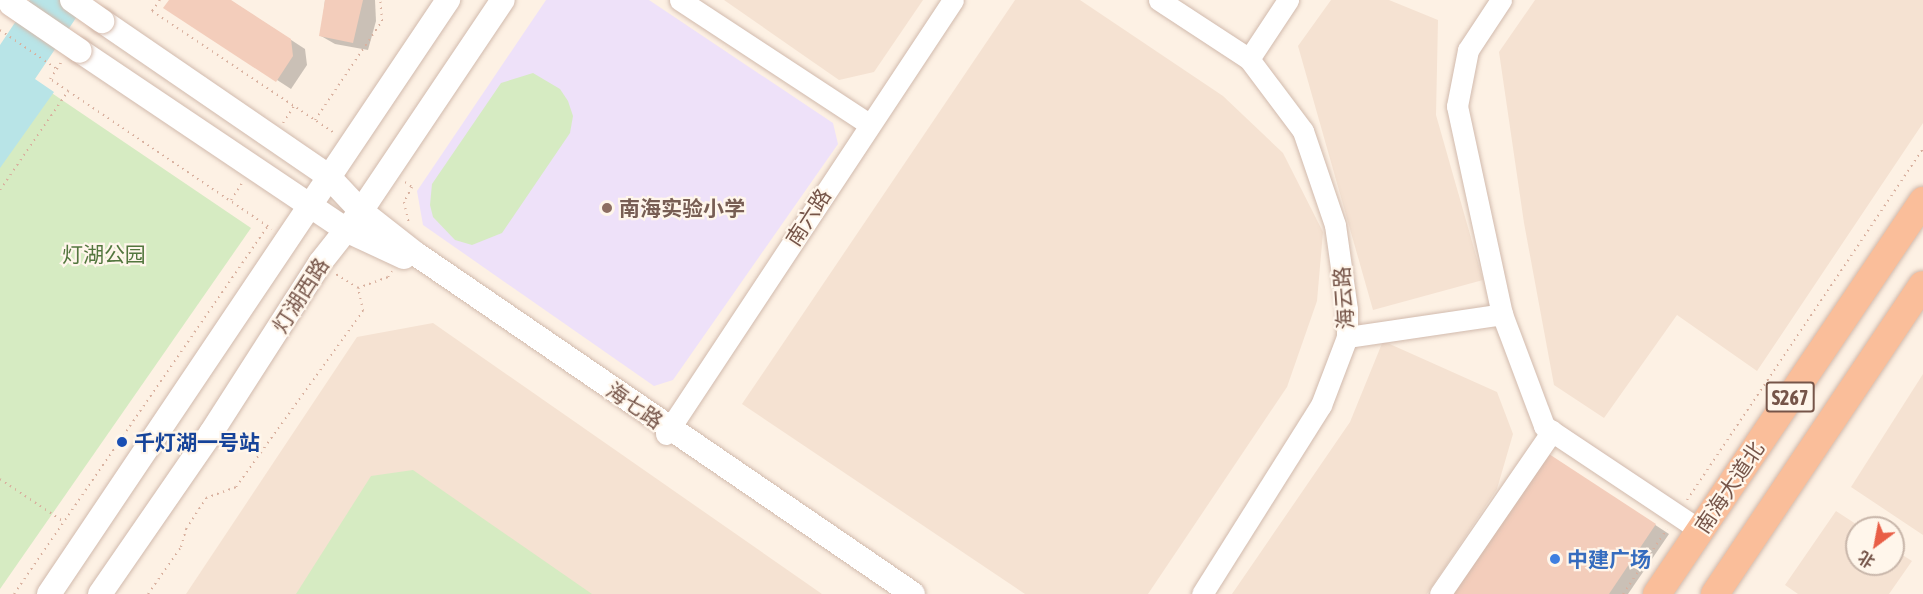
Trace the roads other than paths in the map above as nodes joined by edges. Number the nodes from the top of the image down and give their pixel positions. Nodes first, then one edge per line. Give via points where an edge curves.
1 (72, 0) edge
2 (448, 0) edge
3 (503, 0) edge
4 (680, 0) edge
5 (953, 0) edge
6 (1159, 0) edge
7 (1288, 0) edge
8 (1501, 0) edge
9 (8, 2) edge
10 (1249, 59) junction
11 (869, 124) junction
12 (328, 176) junction
13 (1923, 201) edge
14 (308, 206) junction
15 (361, 211) junction
16 (346, 230) junction
17 (404, 252) junction
18 (1923, 285) edge
19 (1502, 314) junction
20 (1347, 338) junction
21 (1552, 431) junction
22 (667, 432) junction
23 (1700, 530) junction
24 (54, 586) edge
25 (100, 594) edge
26 (900, 594) edge
27 (913, 594) edge
28 (1202, 594) edge
29 (1440, 594) edge
30 (1657, 594) edge
31 (1715, 594) edge

1 - 12 main road, 海七路, bridge
2 - 12 main road, 灯湖西路
3 - 15 main road, 灯湖西路
4 - 11 street
5 - 11 street, 南六路
6 - 10 street
7 - 10 street
8 - 19 street via 1468,50 1457,106
9 - 14 main road, 海七路, bridge via 72,55
10 - 20 street, 海云路 via 1303,131 1335,225 1347,309
11 - 22 street, 南六路
12 - 14 main road, 灯湖西路
12 - 15 main road, 海七路
13 - 23 highway, 南海大道北 / S267
14 - 16 main road, 海七路
14 - 24 main road, 灯湖西路
15 - 16 main road, 灯湖西路
15 - 17 main road, 海七路
16 - 17 main road, 海七路
16 - 25 main road, 灯湖西路 via 320,263
17 - 22 main road, 海七路
18 - 31 highway, S267
19 - 20 street
19 - 21 street via 1544,426
20 - 28 street, 海云路 via 1321,405
21 - 23 street
21 - 29 street
22 - 26 main road, 海七路
22 - 27 main road, 海七路
23 - 30 highway, 南海大道北 / S267

